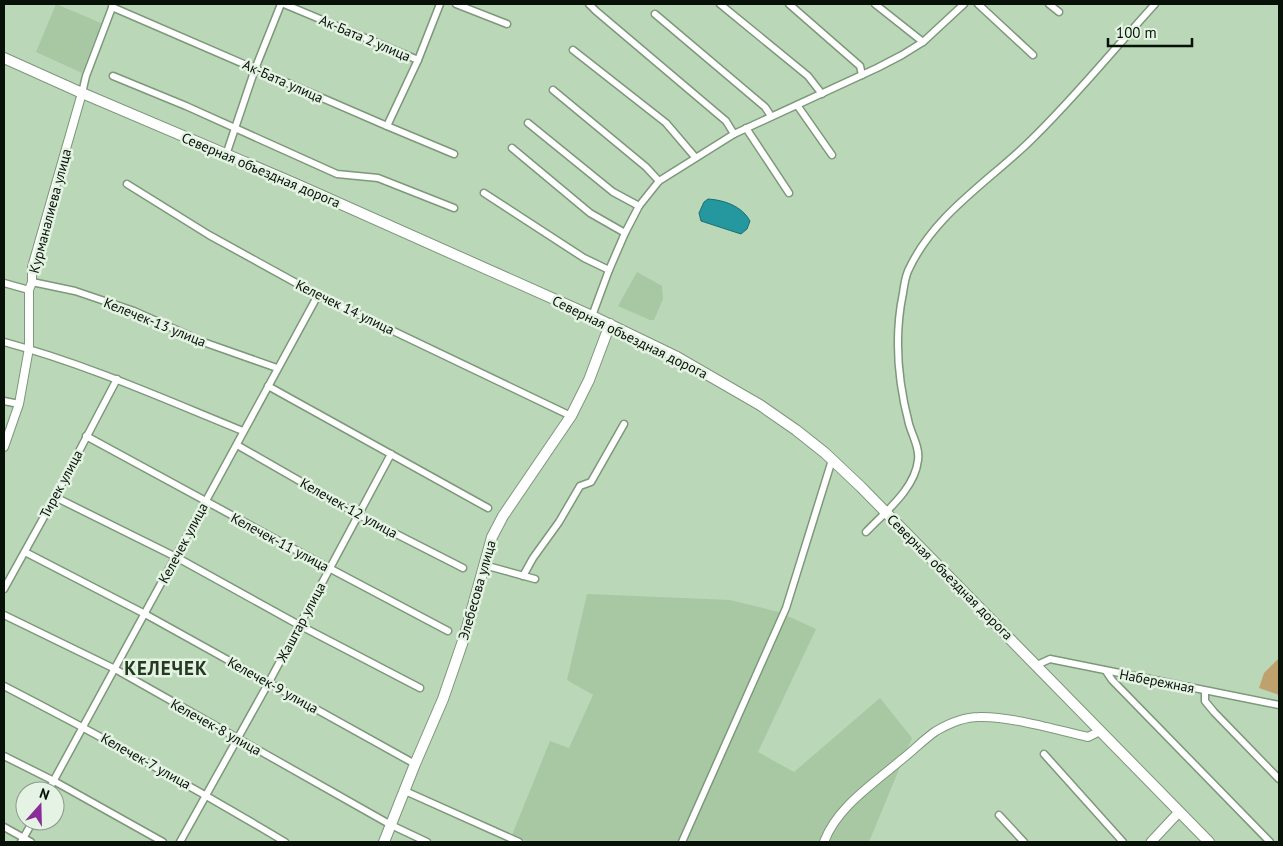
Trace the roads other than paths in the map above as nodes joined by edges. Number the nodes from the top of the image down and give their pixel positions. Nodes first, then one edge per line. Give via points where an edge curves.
1 (282, 4) edge
2 (440, 4) edge
3 (456, 4) edge
4 (590, 4) edge
5 (720, 4) edge
6 (788, 4) edge
7 (875, 4) edge
8 (964, 4) edge
9 (978, 4) edge
10 (1050, 4) edge
11 (1155, 4) edge
12 (113, 5) edge
13 (1059, 12) dead end
14 (655, 14) dead end
15 (507, 24) dead end
16 (923, 42) junction
17 (573, 50) dead end
18 (1033, 56) dead end
19 (4, 58) edge
20 (418, 60) junction
21 (255, 69) junction
22 (862, 74) junction
23 (113, 76) dead end
24 (553, 90) dead end
25 (82, 93) junction
26 (822, 94) junction
27 (797, 105) junction
28 (771, 116) junction
29 (528, 123) dead end
30 (387, 126) junction
31 (235, 128) junction
32 (746, 128) junction
33 (734, 134) junction
34 (512, 148) dead end
35 (454, 154) dead end
36 (226, 155) junction
37 (832, 155) dead end
38 (695, 157) junction
39 (658, 181) junction
40 (126, 184) dead end
41 (484, 193) dead end
42 (789, 193) dead end
43 (639, 206) junction
44 (454, 208) dead end
45 (625, 233) junction
46 (609, 270) junction
47 (4, 284) edge
48 (30, 286) junction
49 (318, 295) junction
50 (592, 316) junction
51 (610, 324) junction
52 (4, 342) edge
53 (29, 348) junction
54 (277, 368) junction
55 (117, 379) junction
56 (268, 386) junction
57 (4, 401) edge
58 (19, 404) junction
59 (571, 416) junction
60 (624, 424) dead end
61 (6, 431) edge
62 (242, 431) junction
63 (86, 436) junction
64 (237, 445) junction
65 (4, 447) edge
66 (391, 454) junction
67 (832, 460) junction
68 (55, 497) junction
69 (205, 501) junction
70 (488, 508) dead end
71 (359, 515) junction
72 (866, 532) dead end
73 (25, 552) junction
74 (176, 556) junction
75 (484, 565) junction
76 (329, 568) junction
77 (463, 568) dead end
78 (523, 576) junction
79 (535, 580) dead end
80 (4, 589) edge
81 (145, 614) junction
82 (4, 615) edge
83 (299, 626) junction
84 (448, 631) dead end
85 (1037, 665) junction
86 (114, 669) junction
87 (1106, 670) junction
88 (269, 682) junction
89 (4, 686) edge
90 (420, 688) dead end
91 (1205, 691) junction
92 (1279, 705) edge
93 (84, 727) junction
94 (1100, 731) junction
95 (237, 738) junction
96 (1044, 754) dead end
97 (4, 756) edge
98 (415, 764) junction
99 (1279, 779) edge
100 (54, 781) joint
101 (65, 787) edge
102 (404, 792) junction
103 (206, 795) junction
104 (1179, 812) junction
105 (999, 815) dead end
106 (391, 825) junction
107 (4, 827) edge
108 (22, 840) edge
109 (31, 842) edge
110 (163, 842) edge
111 (180, 842) edge
112 (285, 842) edge
113 (384, 842) edge
114 (427, 842) edge
115 (519, 842) edge
116 (682, 842) edge
117 (824, 842) edge
118 (1024, 842) edge
119 (1123, 842) edge
120 (1151, 842) edge
121 (1209, 842) edge
122 (1270, 842) edge

1 - 20 street, Ак-Бата 2 улица
1 - 21 street
2 - 20 street
3 - 15 street
4 - 33 street via 726,121
5 - 26 street via 808,76
6 - 22 street via 860,66
7 - 16 street
8 - 16 street
9 - 18 street
10 - 13 street
11 - 72 street via 1028,144 937,224 918,250 906,274 898,316 899,368 909,423 919,453 918,461 914,475 902,494
12 - 21 street, Ак-Бата улица
12 - 25 street
14 - 28 street via 765,107
16 - 22 street
17 - 38 street via 666,123
19 - 25 main road, Северная объездная дорога
20 - 30 street
21 - 30 street, Ак-Бата улица
21 - 31 street
22 - 26 street
23 - 31 street
24 - 39 street via 646,167
25 - 36 main road, Северная объездная дорога
25 - 48 street, Курманалиева улица via 32,267
26 - 27 street
27 - 28 street
27 - 37 street
28 - 32 street
29 - 43 street via 613,192
30 - 35 street, Ак-Бата улица
31 - 36 street
31 - 44 street via 337,174 378,178
32 - 33 street
32 - 42 street
33 - 38 street
34 - 45 street via 590,214
36 - 50 main road, Северная объездная дорога
38 - 39 street
39 - 43 street
40 - 49 street, Келечек 14 улица via 209,236
41 - 46 street via 584,258
43 - 45 street
45 - 46 street
46 - 50 street
47 - 48 street, Келечек-13 улица
48 - 53 street, Курманалиева улица
48 - 54 street, Келечек-13 улица via 75,291
49 - 54 street, Келечек улица
49 - 59 street, Келечек 14 улица
50 - 51 main road, Северная объездная дорога
51 - 59 main road, Элебесова улица via 589,380
51 - 67 main road, Северная объездная дорога via 677,356 760,405
52 - 53 street
53 - 55 street
53 - 58 street, Курманалиева улица
54 - 56 street, Келечек улица
55 - 62 street
55 - 63 street, Тирек улица
56 - 62 street, Келечек улица
56 - 66 street
57 - 58 street
58 - 61 street, Курманалиева улица
59 - 75 main road, Элебесова улица via 503,516 492,537
60 - 78 street via 591,482 580,486
61 - 65 street, Курманалиева улица
62 - 64 street, Келечек улица
63 - 68 street, Тирек улица
63 - 69 street, Келечек-11 улица
64 - 69 street, Келечек улица
64 - 71 street, Келечек-12 улица
66 - 70 street
66 - 71 street, Жаштар улица
67 - 85 main road, Северная объездная дорога
67 - 116 street via 786,608
68 - 73 street, Тирек улица
68 - 74 street
69 - 74 street, Келечек улица
69 - 76 street, Келечек-11 улица
71 - 76 street, Жаштар улица
71 - 77 street, Келечек-12 улица
73 - 80 street, Тирек улица
73 - 81 street, Келечек-9 улица
74 - 81 street, Келечек улица
74 - 83 street
75 - 78 street
75 - 98 main road, Элебесова улица via 443,699
76 - 83 street, Жаштар улица
76 - 84 street, Келечек-11 улица
78 - 79 street
81 - 86 street, Келечек улица
81 - 88 street, Келечек-9 улица
82 - 86 street, Келечек-8 улица
83 - 88 street, Жаштар улица
83 - 90 street
85 - 87 street, Набережная via 1050,659
85 - 94 main road, Северная объездная дорога
86 - 93 street, Келечек улица
86 - 95 street, Келечек-8 улица
87 - 91 street, Набережная
87 - 122 street via 1112,680
88 - 95 street, Жаштар улица
88 - 98 street, Келечек-9 улица
89 - 93 street, Келечек-7 улица
91 - 92 street, Набережная
91 - 99 street via 1205,701 1214,712
93 - 100 street, Келечек улица
93 - 103 street, Келечек-7 улица
94 - 104 main road, Северная объездная дорога
94 - 117 street via 1088,737 1004,719 978,717 955,722 936,731 863,792 839,815
95 - 103 street, Жаштар улица
95 - 106 street, Келечек-8 улица
96 - 119 street
97 - 100 street
98 - 102 main road, Элебесова улица
101 - 110 street
102 - 106 main road, Элебесова улица
102 - 115 street
103 - 111 street, Жаштар улица
103 - 112 street, Келечек-7 улица
104 - 120 main road
104 - 121 main road, Северная объездная дорога
105 - 118 street
106 - 113 main road, Элебесова улица
106 - 114 street, Келечек-8 улица
107 - 108 street
108 - 109 street

